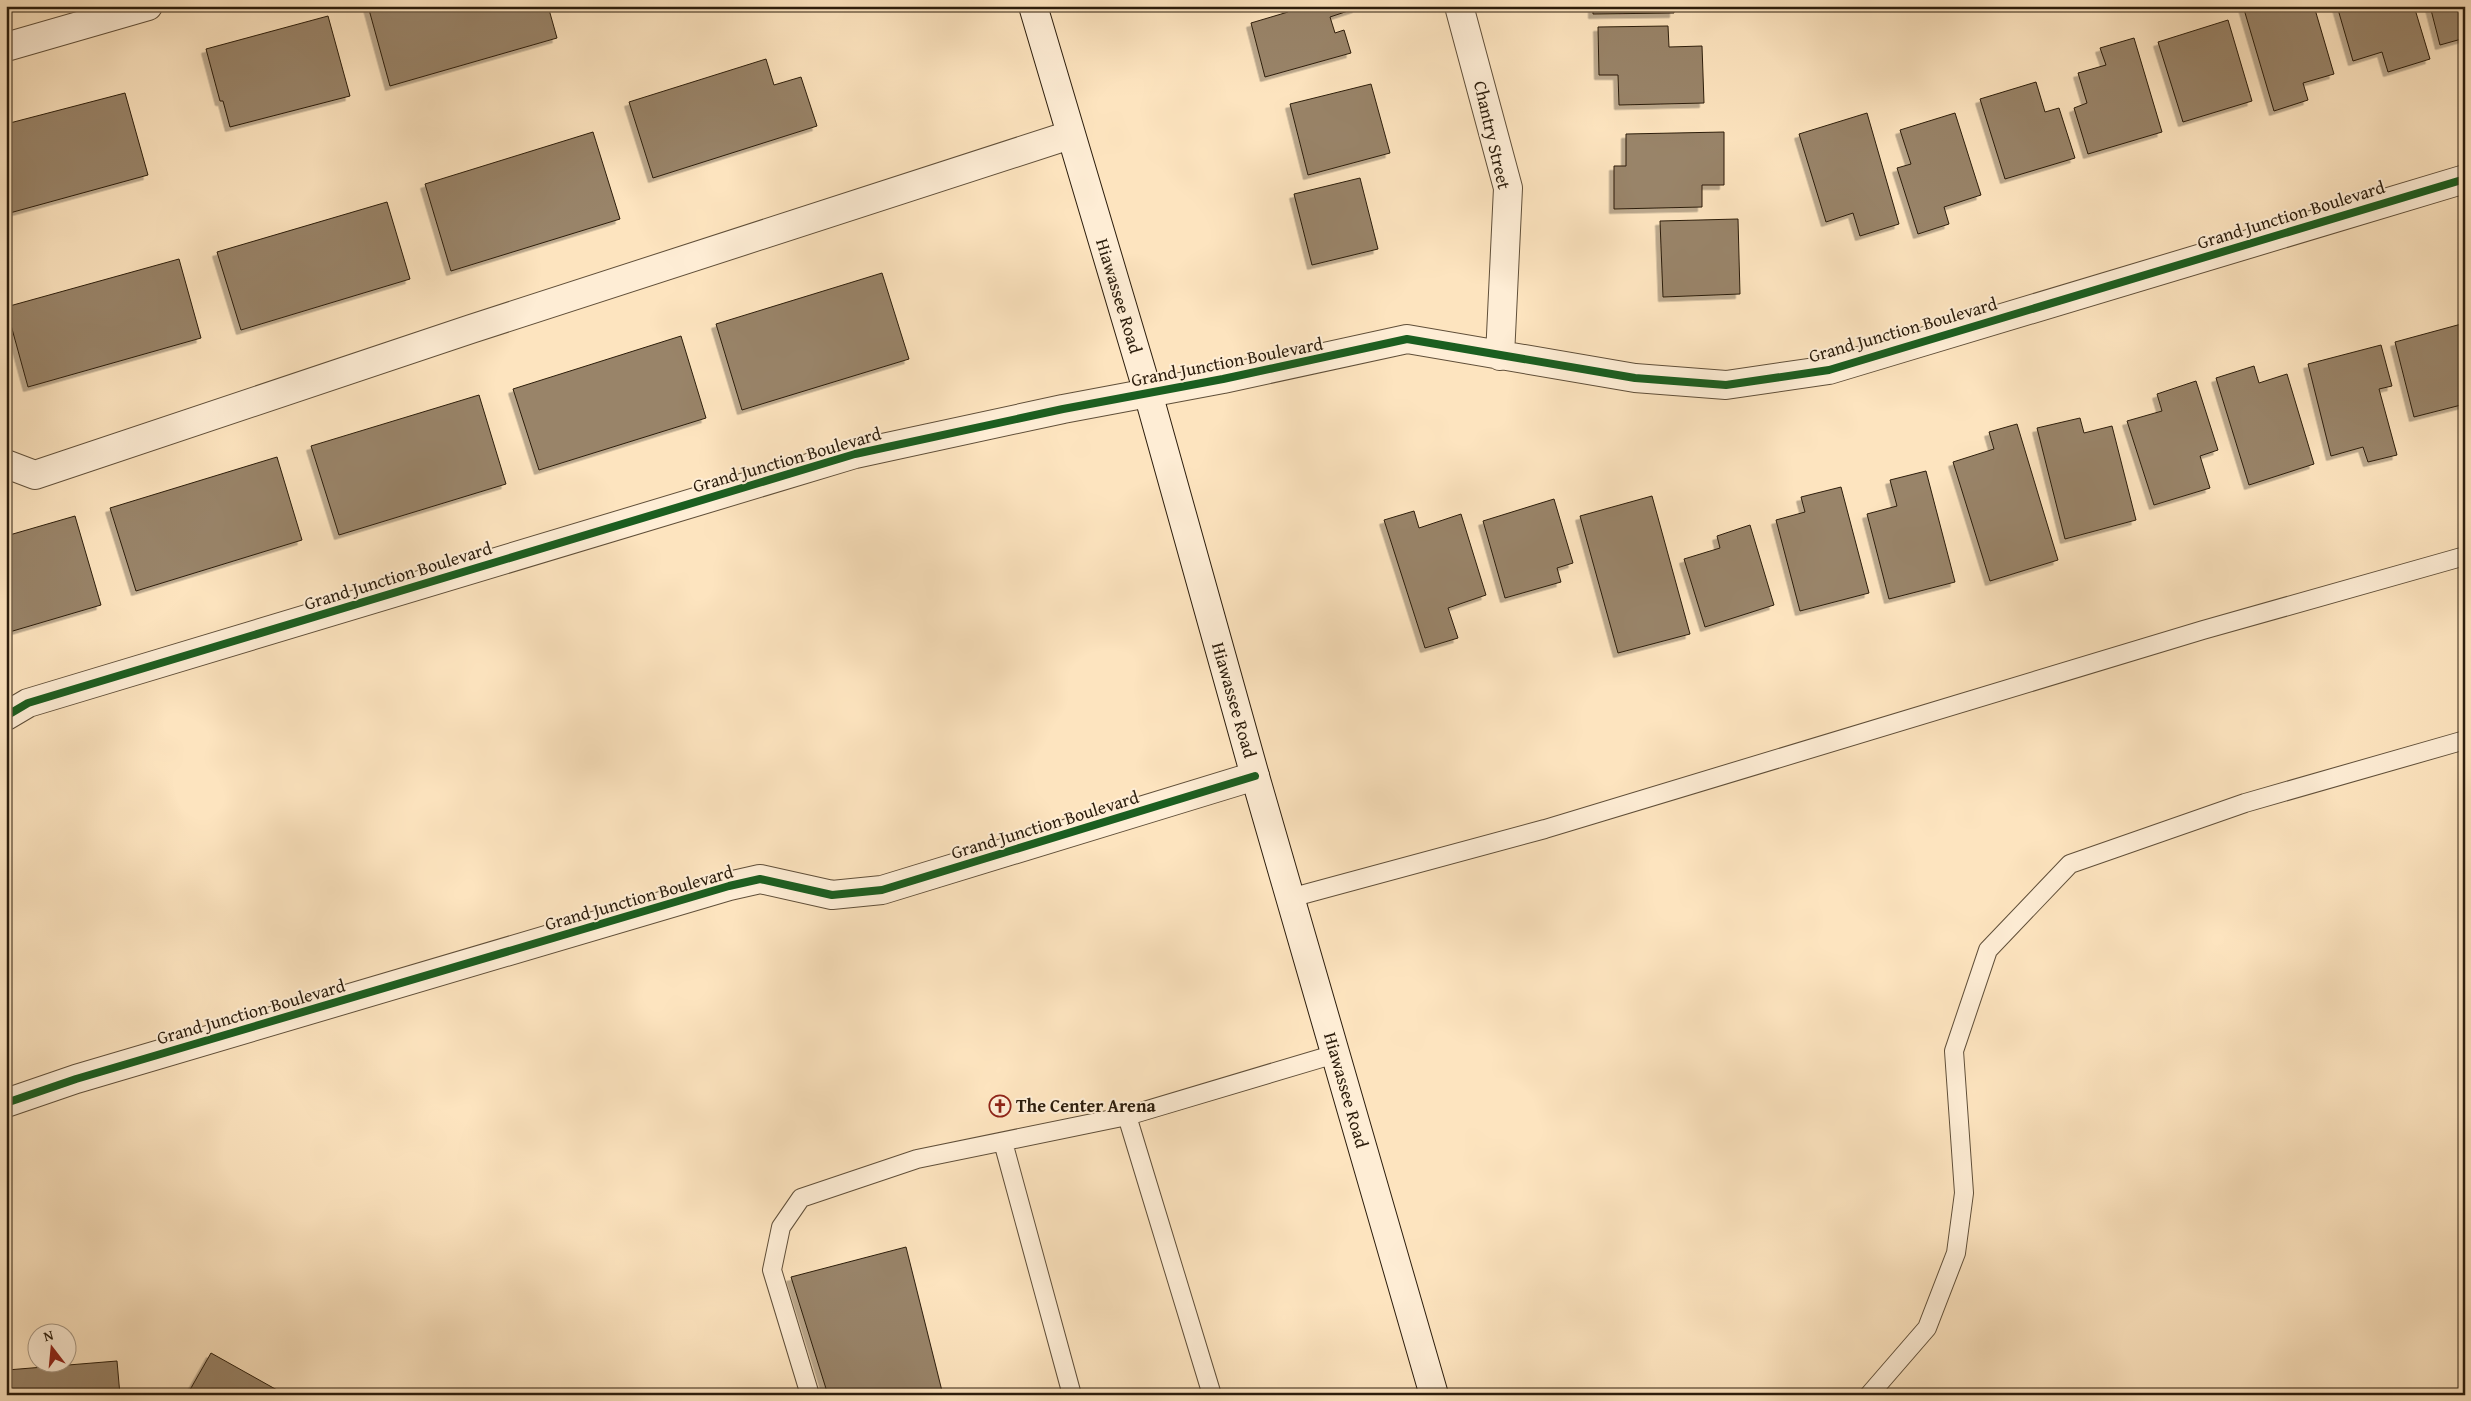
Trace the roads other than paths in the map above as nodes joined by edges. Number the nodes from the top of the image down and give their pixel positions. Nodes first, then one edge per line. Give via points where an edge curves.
1 (148, 6) edge
2 (1033, 6) edge
3 (1459, 6) edge
4 (6, 47) edge
5 (1070, 135) junction
6 (2465, 179) edge
7 (1500, 356) junction
8 (1148, 393) junction
9 (6, 464) edge
10 (2465, 556) edge
11 (6, 716) edge
12 (2465, 740) edge
13 (1255, 776) junction
14 (1290, 898) junction
15 (1335, 1054) junction
16 (6, 1103) edge
17 (1127, 1116) junction
18 (1003, 1142) junction
19 (810, 1395) edge
20 (1072, 1395) edge
21 (1212, 1395) edge
22 (1434, 1395) edge
23 (1869, 1395) edge

1 - 4 street
2 - 5 street, Hiawassee Road
3 - 7 street, Chantry Street via 1508,188
5 - 8 street, Hiawassee Road
5 - 9 street via 470,329 35,475
6 - 7 street, Grand Junction Boulevard via 1829,370 1726,385 1635,378
7 - 8 street, Grand Junction Boulevard via 1407,339
8 - 11 street, Grand Junction Boulevard via 855,454 28,703
8 - 13 street, Hiawassee Road
10 - 14 lane via 2203,630 1545,829
12 - 23 lane via 2245,803 2070,864 1988,950 1954,1051 1964,1193 1956,1253 1926,1328
13 - 14 street, Hiawassee Road
13 - 16 street, Grand Junction Boulevard via 882,890 832,895 760,879 729,886 76,1079
14 - 15 street, Hiawassee Road
15 - 17 lane
15 - 22 street, Hiawassee Road
17 - 18 lane
17 - 21 lane
18 - 19 lane via 917,1159 802,1198 782,1227 772,1270
18 - 20 lane

